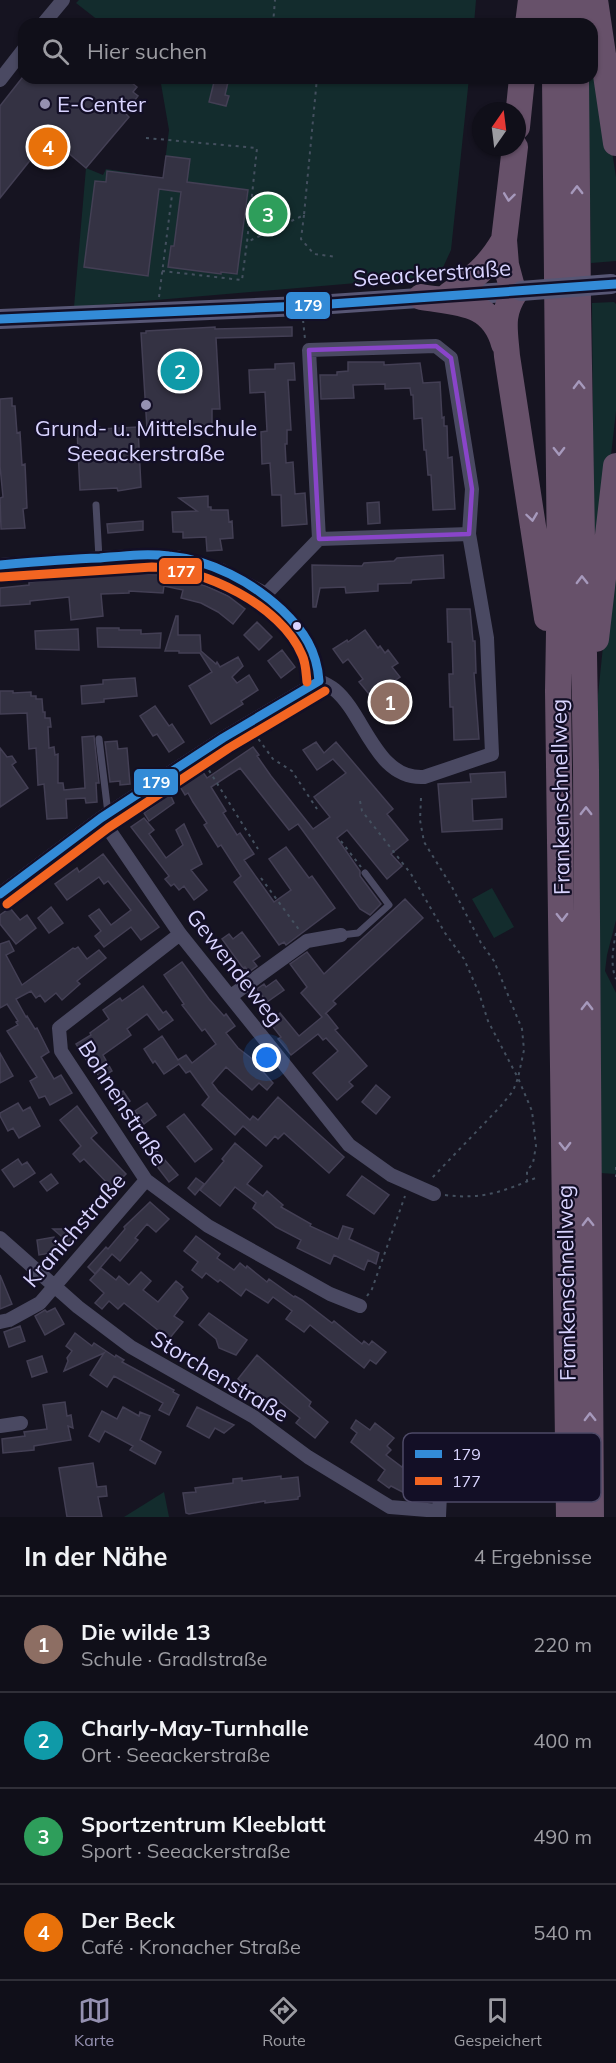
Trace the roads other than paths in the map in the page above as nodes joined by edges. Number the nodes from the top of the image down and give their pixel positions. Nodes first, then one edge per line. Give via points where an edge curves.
1 (63, 0) edge
2 (531, 0) edge
3 (554, 0) edge
4 (575, 0) edge
5 (595, 0) edge
6 (49, 18) edge
7 (529, 18) edge
8 (554, 18) edge
9 (575, 18) edge
10 (598, 18) edge
11 (598, 20) edge
12 (18, 57) edge
13 (0, 80) edge
14 (521, 84) edge
15 (555, 84) edge
16 (576, 84) edge
17 (520, 102) edge
18 (616, 143) edge
19 (514, 156) edge
20 (504, 240) junction
21 (615, 284) edge
22 (517, 291) junction
23 (449, 295) junction
24 (421, 297) junction
25 (0, 319) edge
26 (507, 356) junction
27 (616, 466) edge
28 (96, 505) dead end
29 (469, 534) junction
30 (319, 539) junction
31 (99, 558) junction
32 (0, 565) edge
33 (266, 594) junction
34 (319, 681) junction
35 (558, 691) junction
36 (585, 722) junction
37 (99, 739) dead end
38 (105, 815) junction
39 (365, 873) road end
40 (0, 894) edge
41 (180, 934) junction
42 (341, 935) joint
43 (231, 996) junction
44 (146, 1180) junction
45 (422, 1189) road end
46 (0, 1238) edge
47 (55, 1286) junction
48 (360, 1306) road end
49 (0, 1322) edge
50 (21, 1423) dead end
51 (0, 1425) edge
52 (568, 1433) edge
53 (590, 1433) edge
54 (569, 1502) edge
55 (591, 1502) edge
56 (439, 1514) edge
57 (569, 1517) edge
58 (591, 1517) edge

1 - 6 street
2 - 7 highway
3 - 8 highway
4 - 9 highway
5 - 10 highway
11 - 18 highway
12 - 13 street
14 - 17 highway
15 -> 35 highway, Frankenschnellweg
36 -> 16 highway, Frankenschnellweg
19 -> 20 highway
20 - 22 highway via 506,265
20 - 23 highway via 482,271
21 - 22 main road, Seeackerstraße, bridge
22 - 23 main road, Seeackerstraße
22 - 26 highway via 504,316
23 - 24 main road, Seeackerstraße
24 - 25 main road, Seeackerstraße
24 - 26 highway via 463,304 487,314 502,337
26 -> 35 highway
27 - 36 highway
28 - 31 lane
29 - 30 street
29 - 30 street via 472,489 451,357 436,345 309,350
29 - 34 street via 487,638 492,754 412,778 390,767 337,691
30 - 33 street
31 - 32 street
31 - 33 street via 177,557 221,570
33 - 34 lane via 315,651
34 - 38 street
35 -> 52 highway, Frankenschnellweg
53 -> 36 highway, Frankenschnellweg
37 - 38 lane
38 - 40 street
38 - 41 street, Gewendeweg
39 - 42 lane via 389,905 358,933
41 - 43 street, Gewendeweg
41 - 44 street, Bohnenstraße via 59,1028 61,1051
42 - 43 street via 308,941
43 - 45 street, Gewendeweg via 349,1145 391,1175
44 - 47 street, Kranichstraße
44 - 48 street, Bohnenstraße via 208,1226 330,1294
46 - 47 street, Storchenstraße
47 - 49 street, Kranichstraße via 40,1302
47 - 56 street, Storchenstraße via 131,1347 254,1417 308,1457 390,1507
50 - 51 street
54 -> 57 highway, Frankenschnellweg
58 -> 55 highway, Frankenschnellweg

